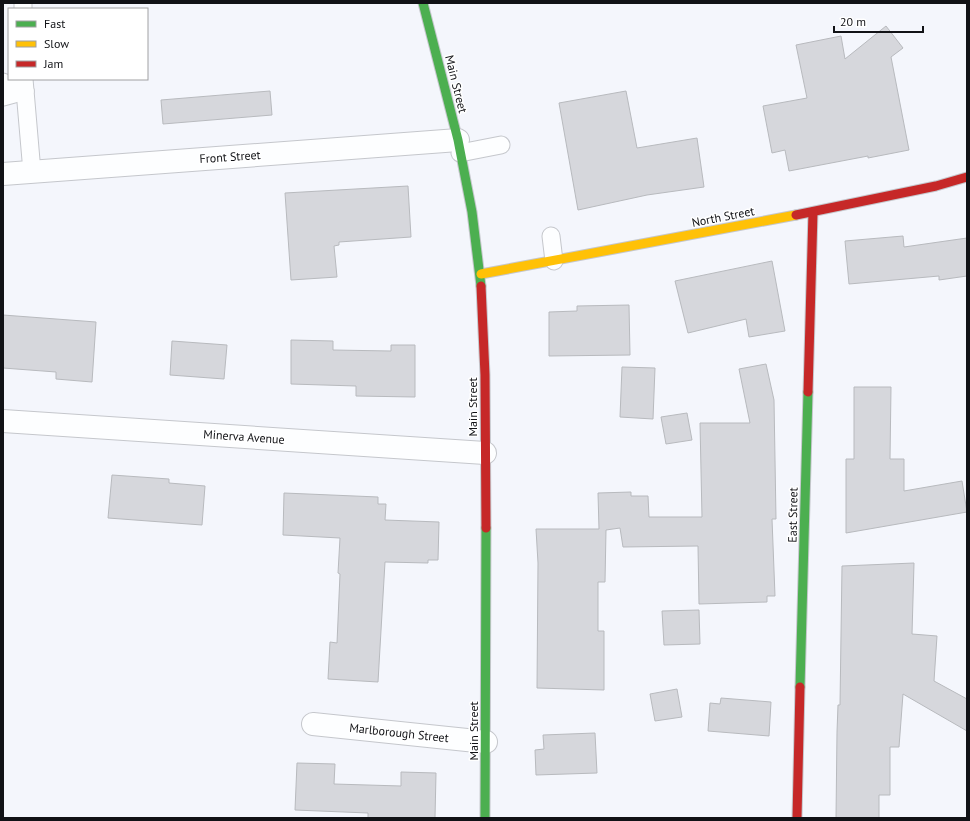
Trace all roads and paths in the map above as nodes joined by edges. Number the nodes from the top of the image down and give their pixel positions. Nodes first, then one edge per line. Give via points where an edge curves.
1 (423, 3) edge
2 (3, 82) edge
3 (24, 85) edge
4 (3, 97) edge
5 (501, 145) dead end
6 (459, 146) junction
7 (32, 172) junction
8 (3, 174) edge
9 (967, 177) edge
10 (813, 212) junction
11 (551, 236) dead end
12 (554, 261) junction
13 (482, 274) junction
14 (3, 421) edge
15 (485, 453) junction
16 (312, 724) dead end
17 (486, 742) junction
18 (485, 818) edge
19 (797, 818) edge

1 - 6 street, Main Street
2 - 3 lane
3 - 4 lane
3 - 7 lane
5 - 6 lane
6 - 7 street, Front Street
6 - 13 street, Main Street
7 - 8 street, Front Street
9 - 10 street, North Street
10 - 12 street, North Street
10 - 19 street, East Street
11 - 12 lane
12 - 13 street, North Street
13 - 15 street, Main Street
14 - 15 street, Minerva Avenue
15 - 17 street, Main Street
16 - 17 street, Marlborough Street
17 - 18 street, Main Street

